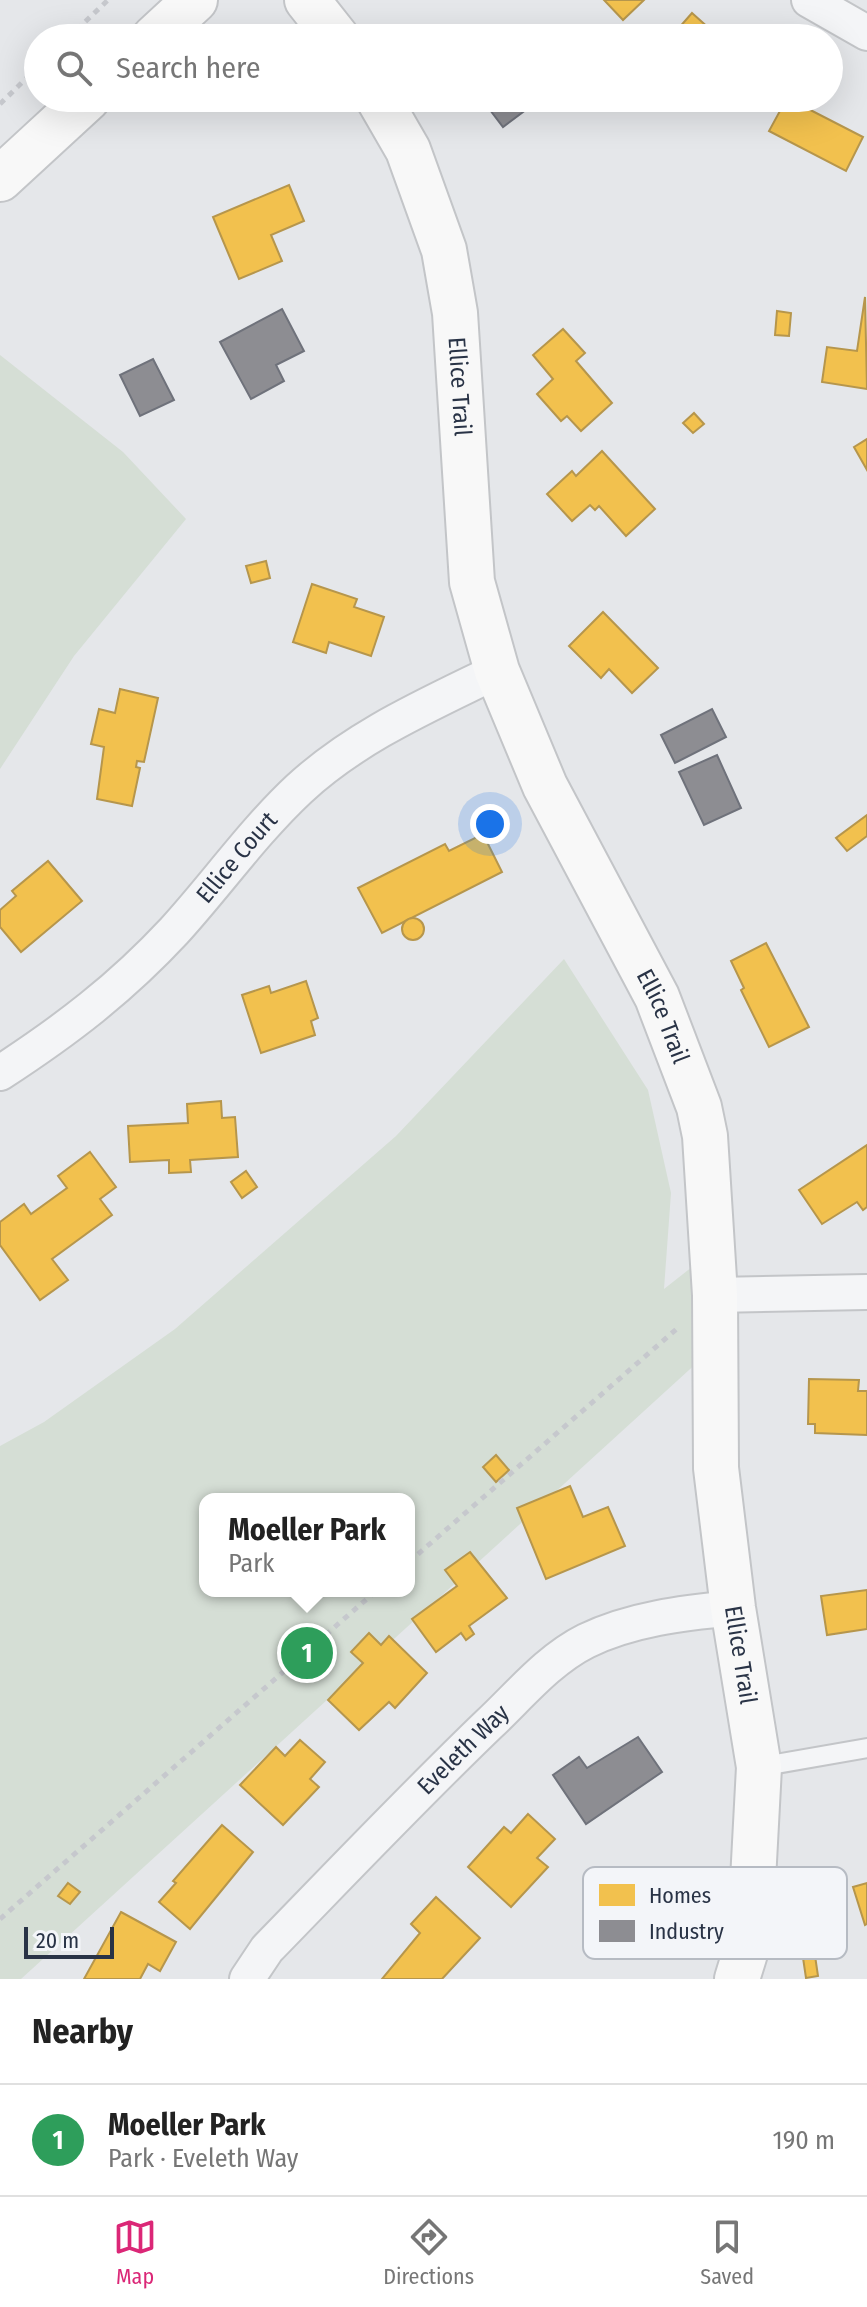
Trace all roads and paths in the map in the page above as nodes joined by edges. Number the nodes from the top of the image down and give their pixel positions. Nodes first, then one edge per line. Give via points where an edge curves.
1 (108, 0) edge
2 (195, 0) edge
3 (307, 0) edge
4 (809, 0) edge
5 (83, 24) edge
6 (169, 24) edge
7 (326, 24) edge
8 (867, 33) edge
9 (24, 81) edge
10 (0, 104) edge
11 (73, 112) edge
12 (386, 112) edge
13 (0, 179) edge
14 (497, 671) junction
15 (0, 1073) edge
16 (867, 1292) edge
17 (715, 1295) junction
18 (415, 1557) edge
19 (369, 1597) edge
20 (733, 1608) junction
21 (867, 1748) edge
22 (759, 1767) junction
23 (754, 1867) edge
24 (0, 1919) edge
25 (743, 1959) edge
26 (247, 1979) edge
27 (737, 1979) edge

1 - 5 path
2 - 6 street
3 - 7 street
4 - 8 street
9 - 10 path
11 - 13 street
12 - 14 street, Ellice Trail via 408,150 444,250 455,313 472,582
14 - 15 street, Ellice Court via 342,753 298,790 137,968 81,1019
14 - 17 street, Ellice Trail via 545,786 657,997 699,1107 709,1165
16 - 17 street
17 - 18 path
17 - 20 street, Ellice Trail via 716,1468
19 - 24 path
20 - 22 street, Ellice Trail
20 - 26 street, Eveleth Way via 616,1628 554,1662 277,1938
21 - 22 lane
22 - 23 street, Ellice Trail
25 - 27 street, Ellice Trail

